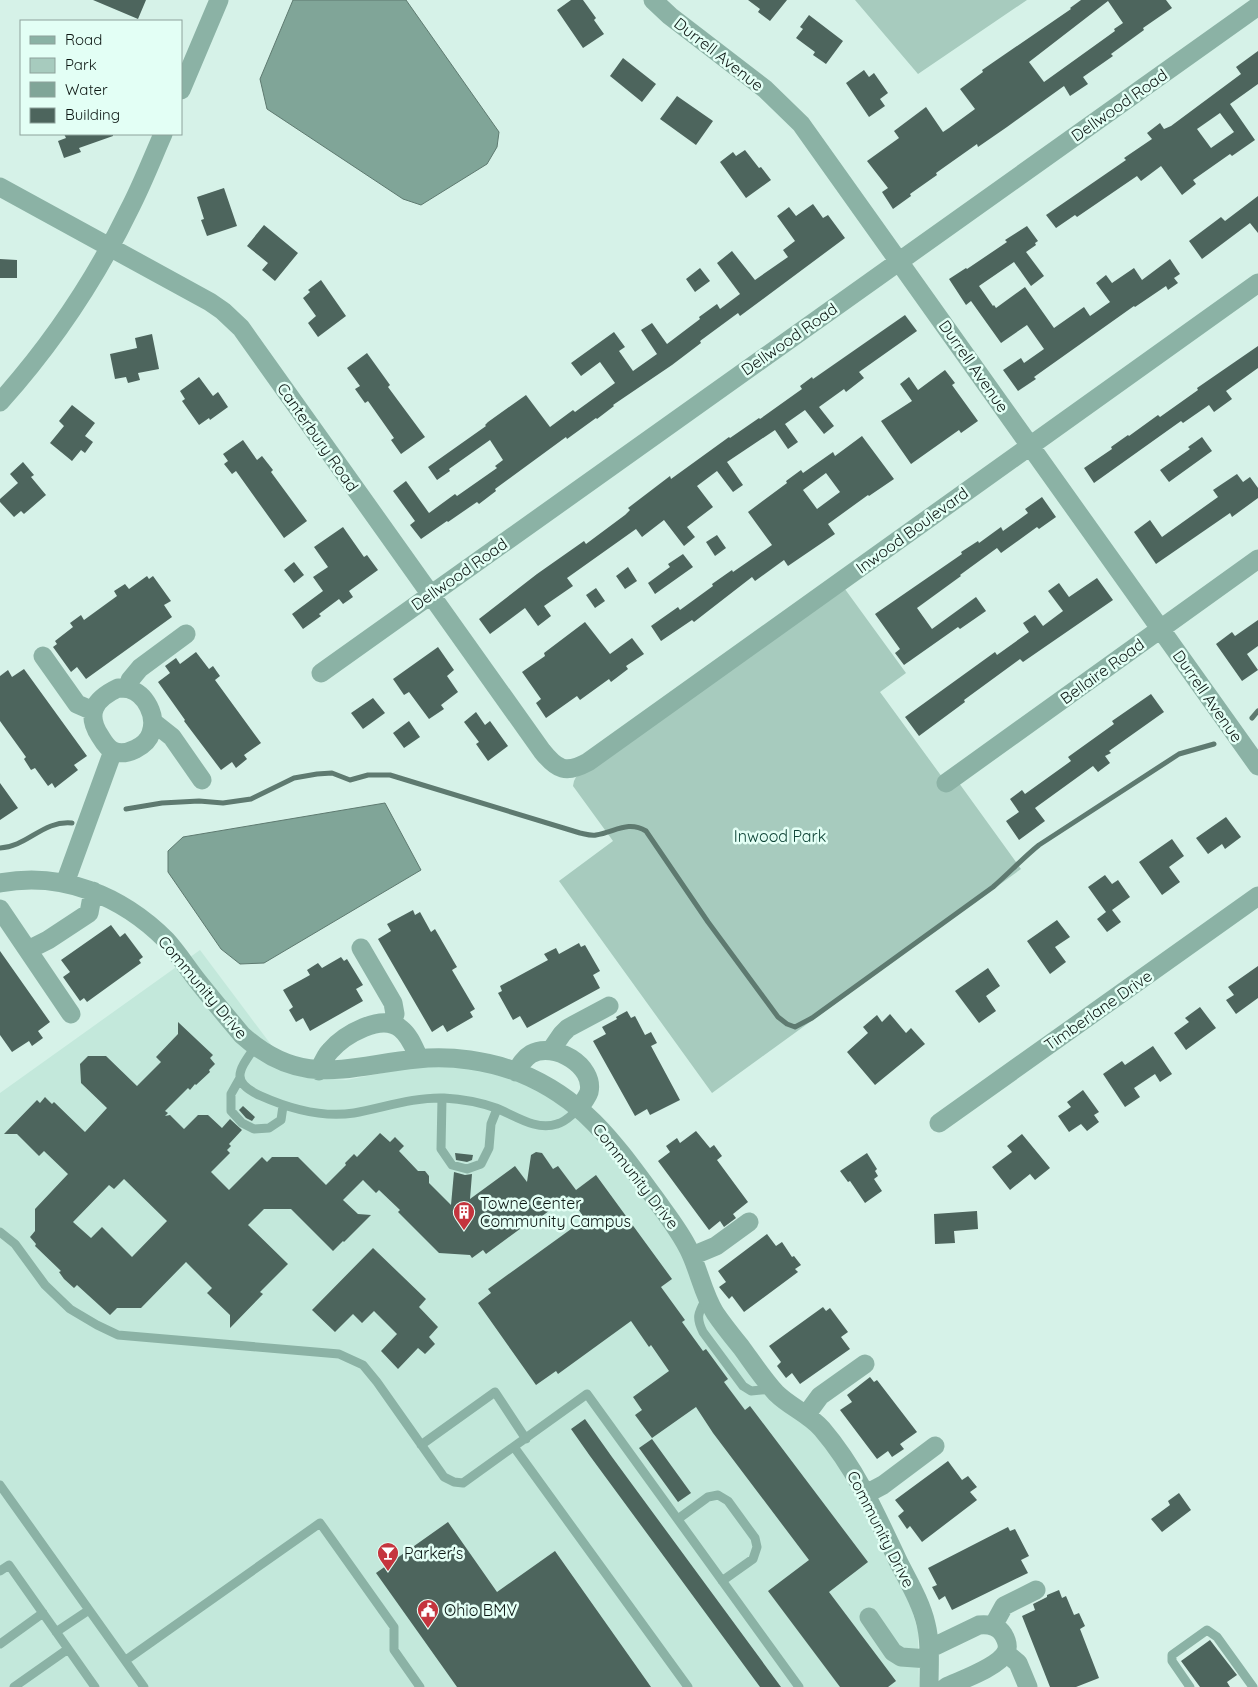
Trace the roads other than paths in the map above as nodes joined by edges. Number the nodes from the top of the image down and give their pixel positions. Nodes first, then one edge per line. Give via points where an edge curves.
1 (219, 0) edge
2 (653, 0) edge
3 (1258, 6) edge
4 (182, 88) edge
5 (163, 135) edge
6 (0, 187) edge
7 (110, 247) junction
8 (900, 261) junction
9 (1258, 283) edge
10 (0, 402) edge
11 (1030, 446) junction
12 (1258, 559) edge
13 (430, 595) junction
14 (1161, 629) junction
15 (186, 634) dead end
16 (43, 656) dead end
17 (321, 673) dead end
18 (129, 688) junction
19 (93, 711) junction
20 (153, 722) junction
21 (113, 751) junction
22 (1258, 766) edge
23 (563, 769) joint
24 (202, 780) dead end
25 (946, 783) dead end
26 (0, 883) edge
27 (65, 883) junction
28 (92, 891) junction
29 (1258, 896) edge
30 (0, 909) edge
31 (361, 948) dead end
32 (28, 950) junction
33 (609, 1006) dead end
34 (71, 1014) dead end
35 (392, 1023) junction
36 (255, 1047) junction
37 (551, 1050) junction
38 (419, 1058) junction
39 (319, 1071) junction
40 (516, 1072) junction
41 (240, 1078) junction
42 (442, 1098) junction
43 (283, 1106) junction
44 (497, 1108) junction
45 (579, 1109) junction
46 (939, 1123) dead end
47 (749, 1222) dead end
48 (0, 1232) edge
49 (692, 1256) junction
50 (865, 1364) dead end
51 (806, 1415) junction
52 (526, 1439) junction
53 (421, 1445) junction
54 (935, 1446) dead end
55 (514, 1447) junction
56 (0, 1485) edge
57 (866, 1494) junction
58 (678, 1519) junction
59 (0, 1571) edge
60 (722, 1581) junction
61 (1036, 1590) dead end
62 (89, 1610) junction
63 (43, 1613) junction
64 (869, 1617) dead end
65 (993, 1626) junction
66 (56, 1632) junction
67 (0, 1644) edge
68 (68, 1649) junction
69 (1006, 1653) junction
70 (929, 1654) junction
71 (126, 1660) junction
72 (14, 1687) edge
73 (94, 1687) edge
74 (144, 1687) edge
75 (420, 1687) edge
76 (688, 1687) edge
77 (799, 1687) edge
78 (929, 1687) edge
79 (946, 1687) edge
80 (1028, 1687) edge
81 (1190, 1687) edge
82 (1253, 1687) edge

1 - 4 street
2 - 8 street, Durrell Avenue via 792,114
3 - 8 street, Dellwood Road
5 - 7 street
6 - 7 street, Canterbury Road
7 - 10 street via 67,318
7 - 13 street, Canterbury Road via 210,302 241,328
8 - 11 street, Durrell Avenue
8 - 13 street, Dellwood Road
9 - 11 street, Inwood Boulevard
11 - 14 street, Durrell Avenue
11 - 23 street, Inwood Boulevard via 588,762 576,768
12 - 14 street, Bellaire Road
13 - 17 street, Dellwood Road
13 - 23 street, Canterbury Road via 542,751 553,764
14 - 22 street, Durrell Avenue
14 - 25 street, Bellaire Road
15 - 18 street via 140,668 130,680
16 - 19 street via 77,704
18 - 19 street via 118,688 108,693 99,699
18 - 20 street via 145,701
19 - 21 street via 98,732
20 - 21 street via 151,734 139,747 130,751
20 - 24 street via 172,737
21 - 27 street
26 - 27 street, Community Drive via 38,880
27 - 28 street, Community Drive
28 - 32 street via 89,913
28 - 36 street, Community Drive via 137,915 166,941
29 - 46 street, Timberlane Drive
30 - 32 street
31 - 35 street via 393,1003 395,1014
32 - 34 street
33 - 37 street via 568,1028
35 - 38 street via 408,1036
35 - 39 street via 369,1025 336,1045 328,1052
36 - 39 street, Community Drive via 290,1065
36 - 41 lane via 240,1068
37 - 40 street via 531,1054
37 - 45 street via 570,1057 584,1072 589,1093
38 - 39 street, Community Drive
38 - 40 street, Community Drive via 456,1058 493,1064
40 - 45 street, Community Drive via 561,1095
41 - 43 lane via 246,1089
41 - 43 lane via 231,1094 231,1111 242,1123 254,1129 269,1128 281,1120
42 - 43 lane via 352,1113 325,1114
42 - 44 lane
42 - 44 lane via 441,1149 452,1165 466,1169 481,1164 489,1148
44 - 45 lane via 544,1127 564,1121
45 - 49 street, Community Drive via 616,1146 680,1233
47 - 49 street via 716,1246
48 - 53 lane via 15,1244 45,1285 70,1309 118,1335 339,1354 363,1365
49 - 51 street, Community Drive via 715,1312 773,1389
50 - 51 street via 820,1396
51 - 57 street, Community Drive via 830,1439
52 - 53 lane via 495,1392
52 - 55 lane
52 - 58 lane via 588,1394
53 - 55 lane via 444,1477 463,1483
54 - 57 street
55 - 76 lane
56 - 62 lane
57 - 70 street, Community Drive via 917,1600 926,1624
58 - 60 lane
58 - 60 lane via 708,1497 718,1495 728,1502 755,1538 757,1547 753,1559
59 - 63 lane via 9,1565
60 - 77 lane
61 - 65 street via 1004,1606
62 - 66 lane
62 - 71 lane
63 - 66 lane
63 - 67 lane
64 - 70 street via 893,1652 901,1658
65 - 69 street via 1004,1635 1008,1648
65 - 70 street via 979,1625
66 - 68 lane
68 - 72 lane
68 - 73 lane
69 - 79 street via 984,1670
69 - 80 street via 1018,1662
70 - 78 street, Community Drive
71 - 74 lane
71 - 75 lane via 320,1524 394,1627 394,1650
81 - 82 lane via 1172,1661 1172,1655 1207,1630 1217,1637

